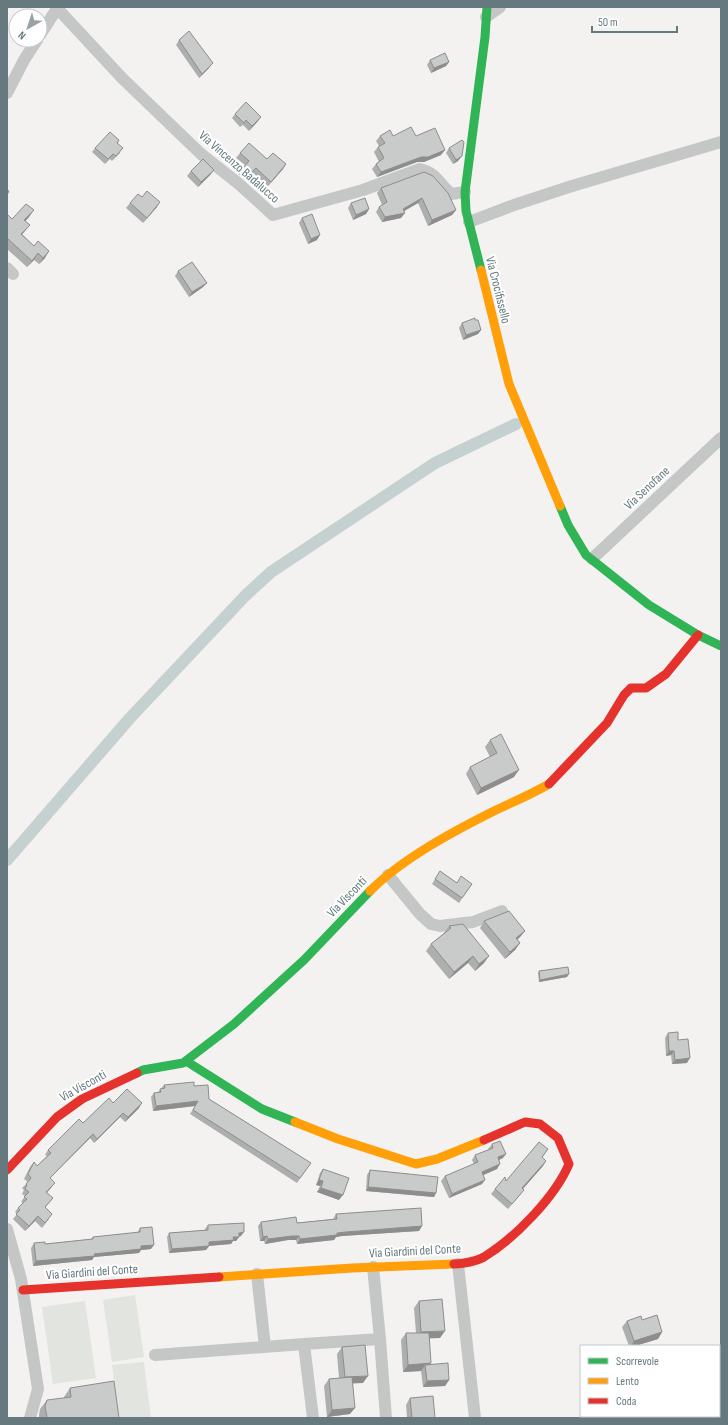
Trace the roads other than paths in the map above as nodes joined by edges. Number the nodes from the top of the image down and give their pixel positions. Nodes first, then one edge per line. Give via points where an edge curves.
1 (500, 7) edge
2 (58, 8) edge
3 (487, 12) edge
4 (48, 23) edge
5 (32, 48) edge
6 (7, 93) edge
7 (721, 142) edge
8 (465, 192) junction
9 (469, 222) junction
10 (721, 438) edge
11 (592, 559) junction
12 (698, 635) junction
13 (721, 646) edge
14 (388, 875) junction
15 (502, 911) dead end
16 (186, 1061) junction
17 (7, 1170) edge
18 (7, 1229) edge
19 (458, 1264) junction
20 (373, 1267) junction
21 (258, 1274) junction
22 (23, 1290) junction
23 (380, 1338) junction
24 (304, 1344) junction
25 (265, 1347) junction
26 (155, 1355) dead end
27 (30, 1418) edge
28 (312, 1418) edge
29 (386, 1418) edge
30 (475, 1418) edge

1 - 3 street
2 - 4 street
2 - 8 street, Via Vincenzo Badalucco via 127,83 201,154 273,215 363,190 420,169 429,171 451,194
3 - 8 street, Via Crocifissello
5 - 6 street
7 - 9 street via 572,186
8 - 9 street, Via Crocifissello
9 - 11 street, Via Crocifissello via 509,384 568,526 586,555
10 - 11 street, Via Senofane
11 - 12 street, Via Crocifissello via 649,605
12 - 13 street, Via Crocifissello
12 - 14 street, Via Visconti via 666,674 646,688 631,688 624,695 607,724 548,785 429,846
14 - 15 street via 431,924 440,926 474,922
14 - 16 street, Via Visconti via 304,960 234,1024
16 - 17 street, Via Visconti via 143,1070 82,1100 57,1117
16 - 19 street, Via Giardini del Conte via 262,1109 338,1139 416,1164 437,1159 525,1122 540,1124 548,1129 558,1138 569,1164 564,1176 535,1215 501,1245 483,1258
18 - 22 street
19 - 20 street, Via Giardini del Conte
19 - 30 street
20 - 21 street, Via Giardini del Conte
20 - 23 street
21 - 22 street, Via Giardini del Conte
21 - 25 street
22 - 27 street via 38,1389
23 - 24 street
23 - 29 street
24 - 25 street
24 - 28 street
25 - 26 street

